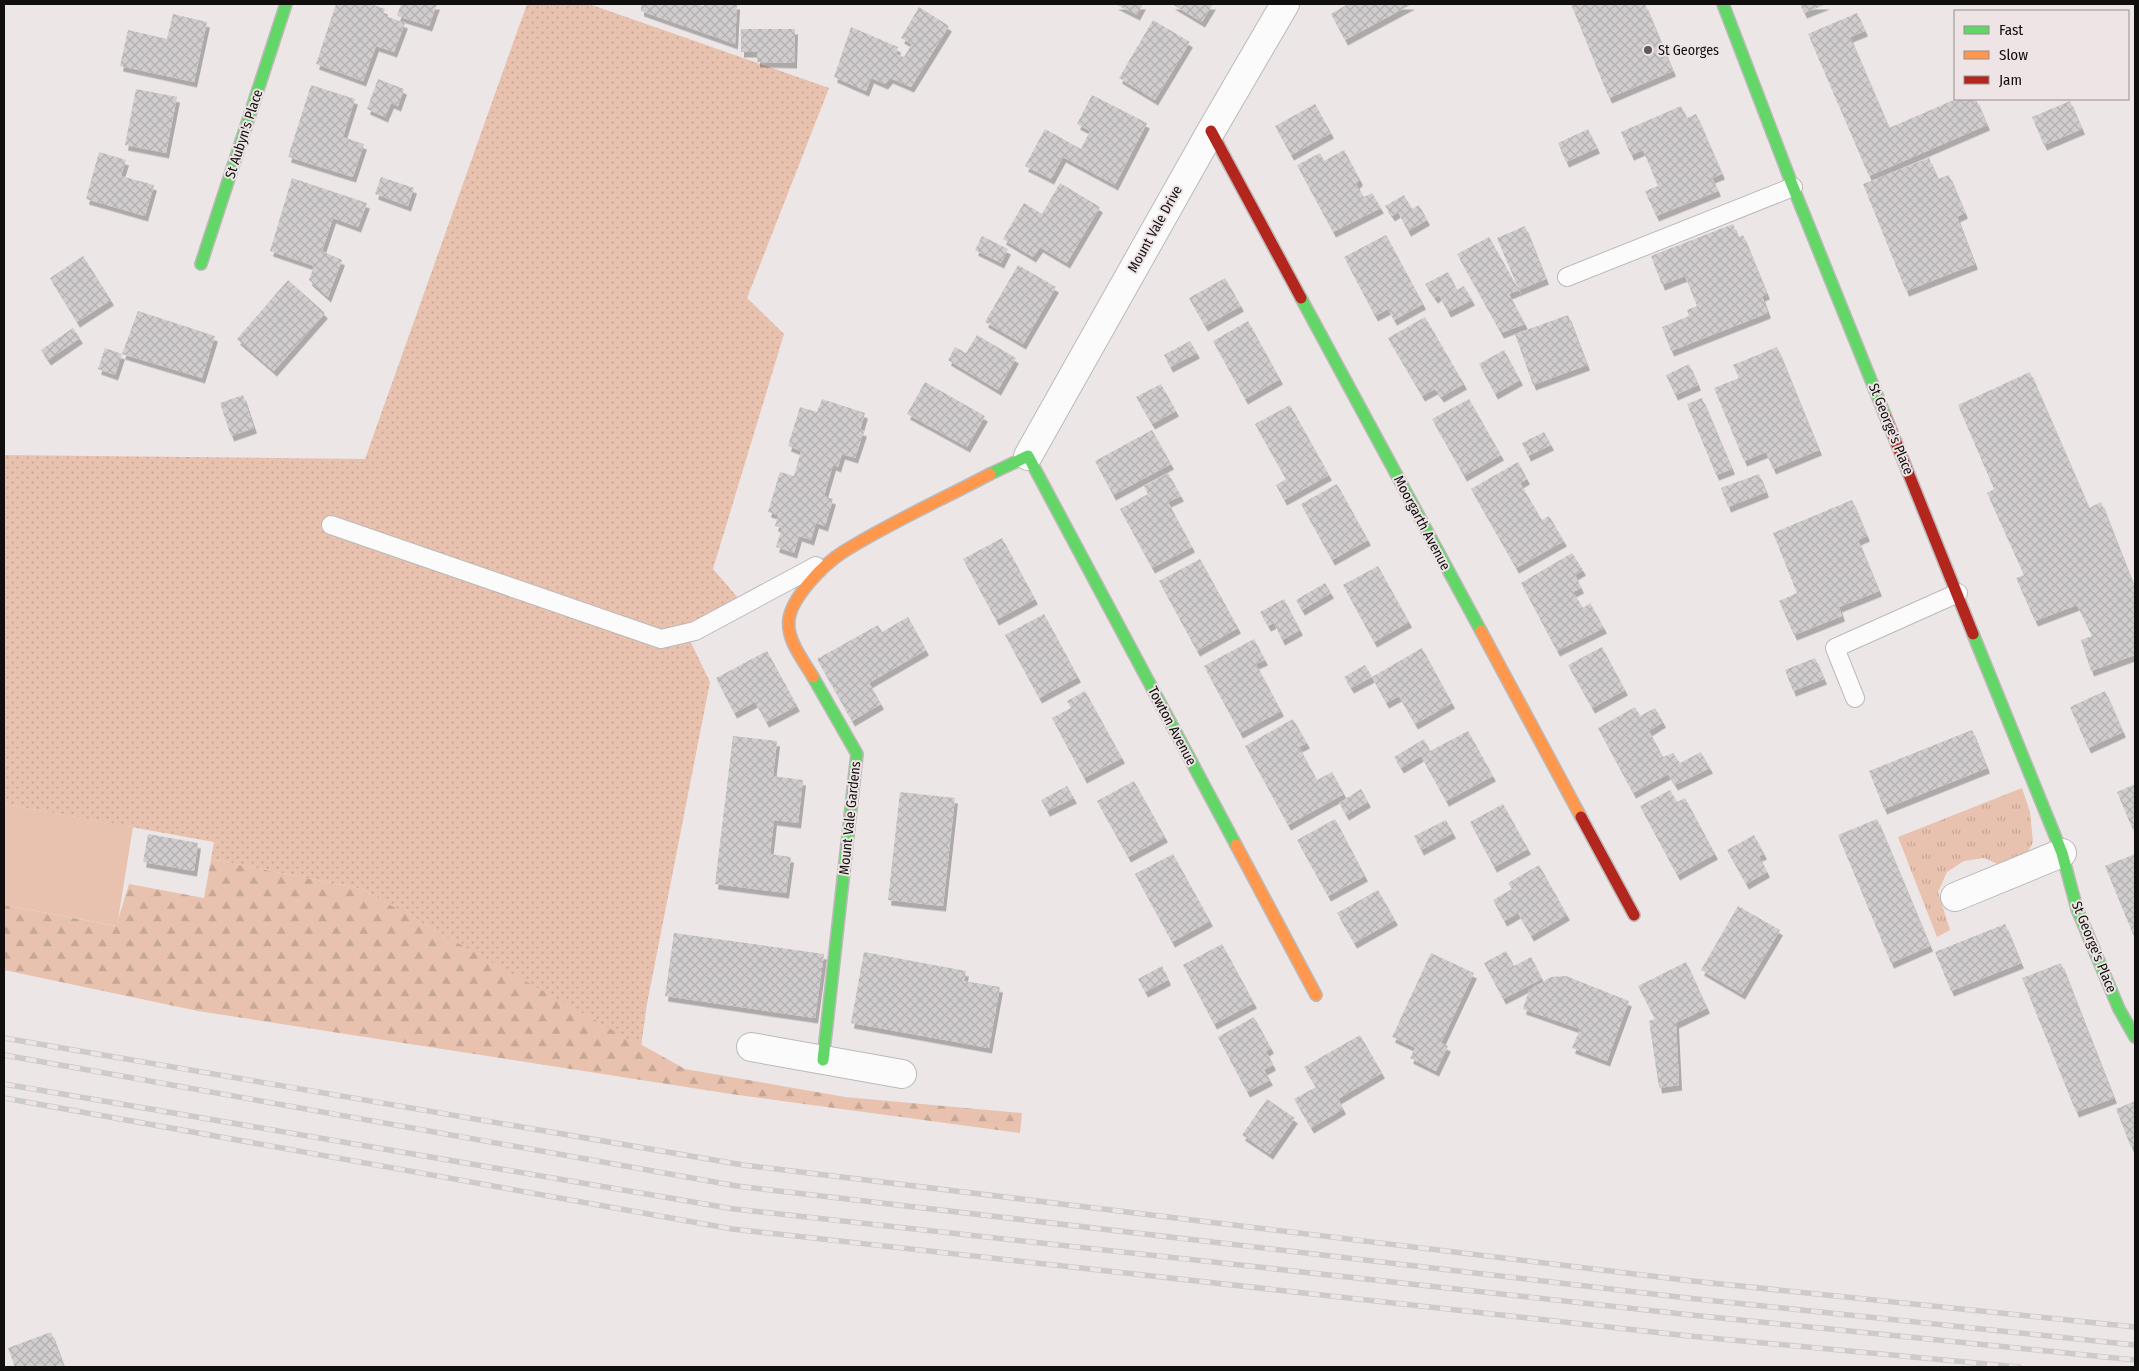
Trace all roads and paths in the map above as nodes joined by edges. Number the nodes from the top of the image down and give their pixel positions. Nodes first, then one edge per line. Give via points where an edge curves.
1 (286, 4) edge
2 (1285, 4) edge
3 (1722, 4) edge
4 (1211, 131) junction
5 (1793, 187) junction
6 (201, 264) dead end
7 (1567, 277) dead end
8 (1028, 456) junction
9 (331, 525) dead end
10 (841, 553) junction
11 (1958, 593) junction
12 (1855, 698) dead end
13 (2062, 853) junction
14 (1955, 897) dead end
15 (1634, 914) dead end
16 (1316, 995) dead end
17 (2135, 1037) edge
18 (751, 1047) dead end
19 (823, 1060) junction
20 (902, 1074) dead end

1 - 6 street, St Aubyn's Place
2 - 4 street, Mount Vale Drive
3 - 5 street, St George's Place
4 - 8 street, Mount Vale Drive
4 - 15 street, Moorgarth Avenue
5 - 7 lane
5 - 11 street, St George's Place
8 - 10 street, Mount Vale Gardens
8 - 16 street, Towton Avenue
9 - 10 lane via 661,639 695,631
10 - 19 street, Mount Vale Gardens via 797,598 789,619 791,638 857,754
11 - 12 lane via 1835,648
11 - 13 street, St George's Place
13 - 14 street
13 - 17 street, St George's Place via 2077,909 2119,1009
18 - 19 street
19 - 20 street

